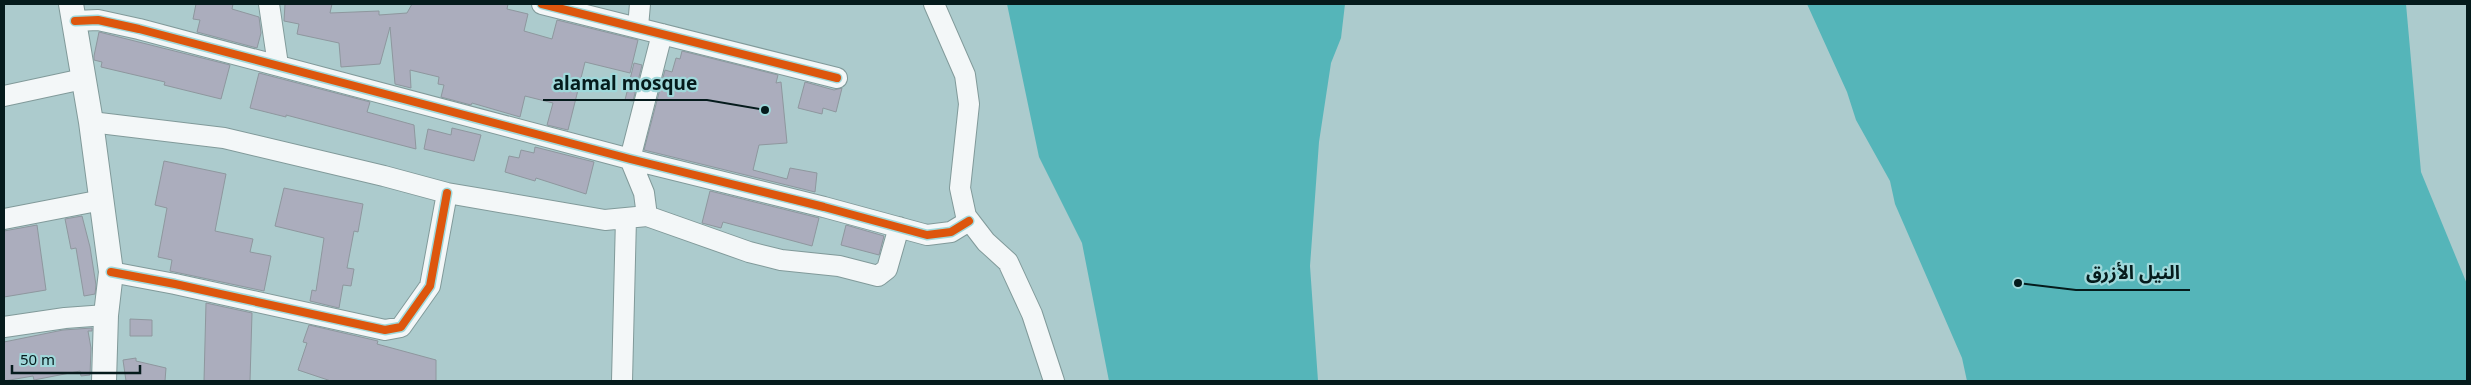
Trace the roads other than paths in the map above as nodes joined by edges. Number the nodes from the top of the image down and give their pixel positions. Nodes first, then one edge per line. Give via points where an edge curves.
1 (269, 4) edge
2 (542, 4) edge
3 (640, 4) edge
4 (934, 4) edge
5 (73, 12) edge
6 (638, 27) junction
7 (662, 34) junction
8 (278, 65) junction
9 (837, 78) dead end
10 (83, 79) junction
11 (4, 96) edge
12 (91, 122) junction
13 (630, 160) junction
14 (447, 193) junction
15 (102, 200) junction
16 (647, 216) junction
17 (626, 218) junction
18 (4, 219) edge
19 (969, 221) junction
20 (899, 227) junction
21 (110, 272) junction
22 (106, 316) junction
23 (4, 327) edge
24 (104, 381) edge
25 (622, 381) edge
26 (1054, 381) edge

1 - 8 street
2 - 6 street
3 - 6 street
4 - 19 street via 965,75 969,104 960,188
5 - 8 street
5 - 10 street
6 - 7 street
7 - 9 street
7 - 13 street
8 - 13 street
10 - 11 street
10 - 12 street
12 - 14 street via 224,138
12 - 15 street
13 - 16 street via 644,193
13 - 20 street
14 - 17 street via 606,220
14 - 21 street via 430,286 402,326 385,330
15 - 18 street
15 - 21 street
16 - 17 street
16 - 20 street via 749,252 780,260 839,266 878,276 887,269
17 - 25 street
19 - 20 street via 951,232 927,235
19 - 26 street via 1008,262 1032,314
21 - 22 street
22 - 23 street
22 - 24 street

